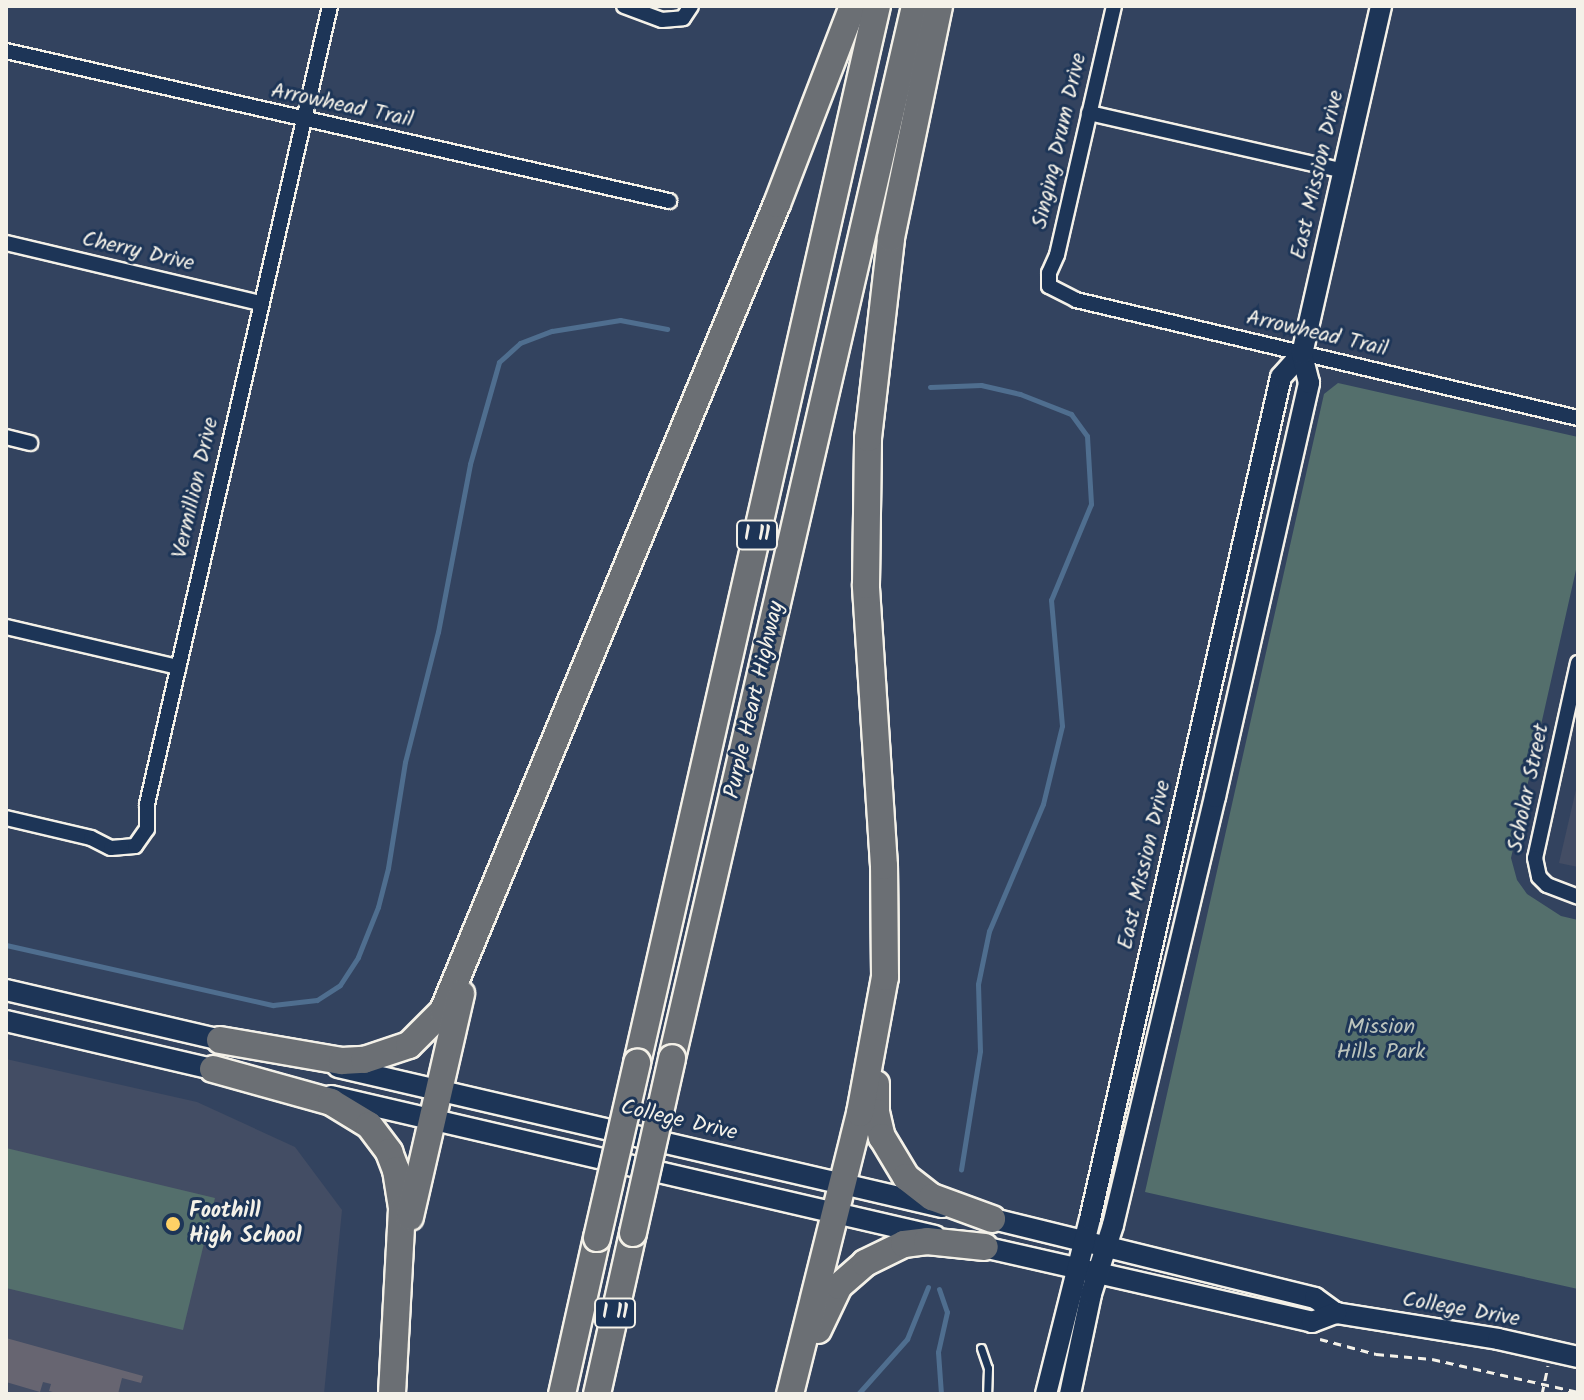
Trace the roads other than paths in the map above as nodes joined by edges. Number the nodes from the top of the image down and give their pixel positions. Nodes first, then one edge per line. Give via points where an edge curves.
1 (330, 6) edge
2 (624, 6) edge
3 (853, 6) edge
4 (877, 6) edge
5 (915, 6) edge
6 (939, 6) edge
7 (1114, 6) edge
8 (1381, 6) edge
9 (687, 12) edge
10 (6, 51) edge
11 (1089, 113) junction
12 (303, 120) junction
13 (1344, 171) junction
14 (669, 201) dead end
15 (6, 243) edge
16 (1049, 286) joint
17 (260, 303) junction
18 (1302, 354) junction
19 (1578, 418) edge
20 (6, 437) edge
21 (30, 443) dead end
22 (6, 627) edge
23 (1578, 663) edge
24 (178, 667) junction
25 (6, 818) edge
26 (1578, 897) edge
27 (476, 932) junction
28 (6, 990) edge
29 (880, 1019) junction
30 (6, 1021) edge
31 (220, 1040) junction
32 (213, 1069) junction
33 (441, 1091) junction
34 (434, 1121) junction
35 (840, 1184) junction
36 (833, 1213) junction
37 (992, 1219) junction
38 (1083, 1240) junction
39 (1107, 1245) junction
40 (985, 1247) junction
41 (1076, 1267) junction
42 (1098, 1272) junction
43 (397, 1283) junction
44 (1336, 1313) junction
45 (981, 1348) dead end
46 (1578, 1357) edge
47 (392, 1394) edge
48 (562, 1394) edge
49 (597, 1394) edge
50 (793, 1394) edge
51 (987, 1394) edge
52 (1046, 1394) edge
53 (1070, 1394) edge

1 - 12 street, Vermillion Drive
2 - 9 street via 662,20
3 - 27 highway via 777,204
4 - 48 highway, Purple Heart Highway / I 11, bridge
5 - 49 highway, Purple Heart Highway / I 11, bridge
6 - 29 highway via 891,238 868,438 866,585 886,931
7 - 11 street, Singing Drum Drive
8 - 13 main road, East Mission Drive
10 - 12 street, Arrowhead Trail
11 - 13 street
11 - 16 street, Singing Drum Drive
12 - 14 street, Arrowhead Trail
12 - 17 street, Vermillion Drive
13 - 18 main road, East Mission Drive
15 - 17 street, Cherry Drive
16 - 18 street, Arrowhead Trail via 1076,300
17 - 24 street, Vermillion Drive
18 - 19 street, Arrowhead Trail
18 - 38 main road, East Mission Drive via 1281,377
18 - 39 main road, East Mission Drive via 1309,383
20 - 21 street
22 - 24 street
23 - 26 street, Scholar Street via 1535,858 1539,877 1547,885
24 - 25 street, Vermillion Drive via 147,804 147,829 135,846 111,848 91,838
27 - 31 highway via 443,1011 422,1036 394,1052 342,1061
27 - 33 highway
28 - 31 main road, College Drive
29 - 35 highway
29 - 37 highway via 876,1112 889,1152 906,1177 932,1197
30 - 32 main road, College Drive
31 - 33 main road, College Drive
32 - 34 main road, College Drive
32 - 43 highway via 331,1102 369,1125 389,1152 401,1189
33 - 34 highway
33 - 35 main road, College Drive
34 - 36 main road, College Drive
34 - 43 highway
35 - 36 highway
35 - 37 main road, College Drive
36 - 40 main road, College Drive
36 - 50 highway
37 - 38 main road, College Drive
38 - 39 main road, College Drive
38 - 41 main road, East Mission Drive
39 - 42 main road, East Mission Drive
39 - 44 main road, College Drive via 1315,1298
40 - 41 main road, College Drive
40 - 50 highway via 904,1244 849,1274 830,1301
41 - 42 main road, College Drive
41 - 52 main road, East Mission Drive
42 - 44 main road, College Drive via 1312,1322
42 - 53 main road, East Mission Drive
43 - 47 highway
44 - 46 main road, College Drive
45 - 51 lane via 988,1368

